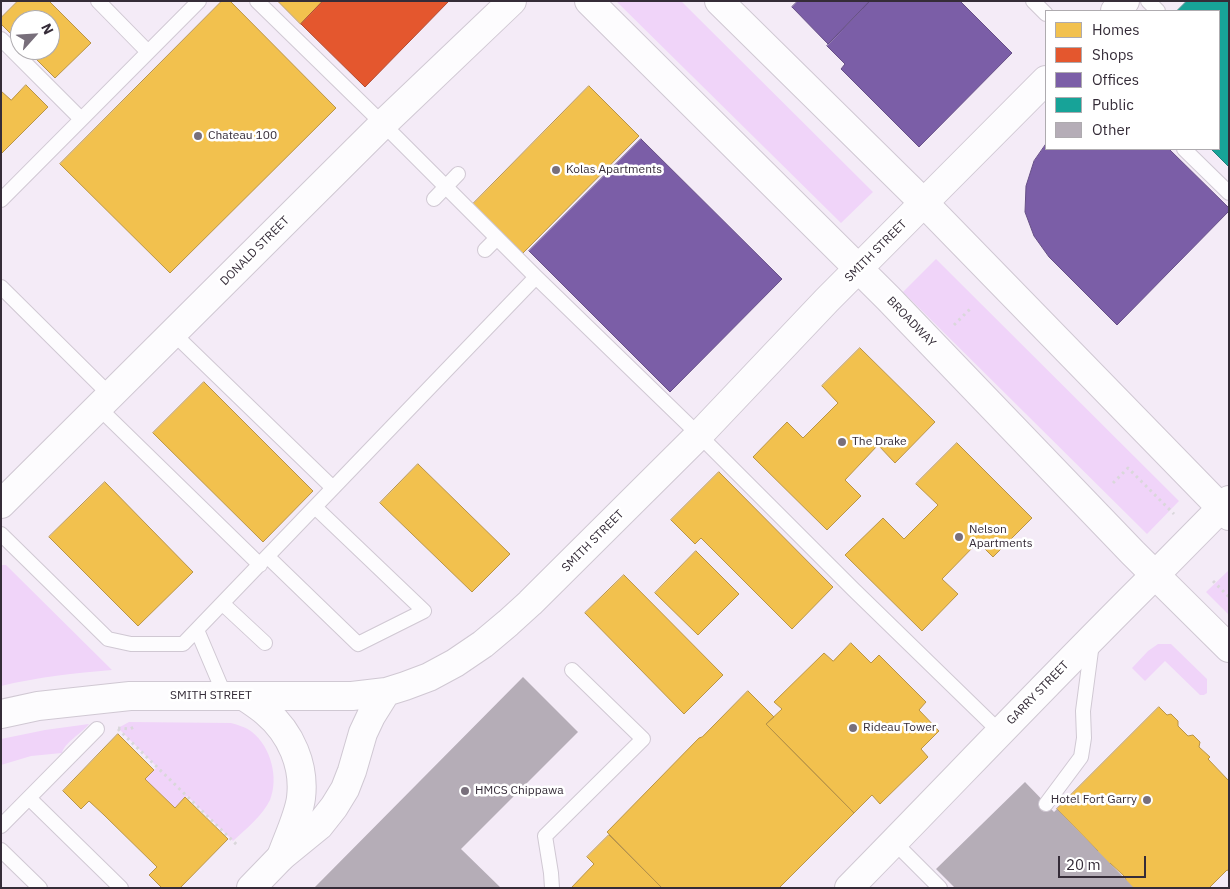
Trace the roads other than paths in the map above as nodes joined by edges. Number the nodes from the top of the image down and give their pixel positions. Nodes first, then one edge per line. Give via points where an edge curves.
1 (98, 1) edge
2 (199, 1) edge
3 (257, 1) edge
4 (512, 1) edge
5 (589, 1) edge
6 (719, 1) edge
7 (1033, 1) edge
8 (1148, 1) edge
9 (1157, 10) edge
10 (1045, 13) edge
11 (1, 39) edge
12 (148, 52) junction
13 (1045, 81) edge
14 (82, 119) junction
15 (383, 124) junction
16 (1185, 150) edge
17 (458, 174) dead end
18 (446, 186) junction
19 (1229, 192) edge
20 (434, 199) dead end
21 (1, 200) edge
22 (924, 203) junction
23 (497, 238) junction
24 (485, 250) dead end
25 (858, 269) junction
26 (536, 276) junction
27 (1, 287) edge
28 (173, 333) junction
29 (104, 401) junction
30 (699, 435) junction
31 (333, 488) junction
32 (1, 504) edge
33 (315, 507) junction
34 (1226, 508) edge
35 (1, 534) edge
36 (264, 561) junction
37 (1155, 575) junction
38 (223, 604) junction
39 (197, 630) junction
40 (1092, 637) junction
41 (265, 643) dead end
42 (1229, 648) edge
43 (572, 670) dead end
44 (386, 692) junction
45 (234, 696) junction
46 (1, 714) edge
47 (97, 729) dead end
48 (1001, 733) junction
49 (29, 798) junction
50 (1046, 804) dead end
51 (2, 822) edge
52 (894, 842) junction
53 (1, 850) edge
54 (281, 857) junction
55 (40, 888) edge
56 (121, 888) edge
57 (250, 888) edge
58 (552, 888) edge
59 (849, 888) edge
60 (940, 888) edge

1 - 12 lane
2 - 12 lane
3 - 15 lane
4 - 15 main road, DONALD STREET
5 - 25 main road, BROADWAY
6 - 22 main road
7 - 10 lane
8 - 9 lane
11 - 14 lane
12 - 14 lane
13 - 22 main road, SMITH STREET
14 - 21 lane
15 - 18 lane
15 - 28 main road, DONALD STREET
16 - 19 lane
17 - 18 lane
18 - 20 lane
18 - 23 lane
22 - 25 main road, SMITH STREET
22 - 34 main road
23 - 24 lane
23 - 26 lane
25 - 30 main road, SMITH STREET
25 - 37 main road, BROADWAY
26 - 30 lane
26 - 31 lane
27 - 29 lane
28 - 29 main road, DONALD STREET
28 - 31 lane
29 - 32 main road, DONALD STREET
29 - 36 lane
30 - 44 main road, SMITH STREET via 530,603 482,644 429,677
30 - 48 lane
31 - 33 lane
33 - 36 lane
33 - 36 lane via 424,611 358,644
34 - 37 main road, GARRY STREET
35 - 39 lane via 108,639 130,644 184,644
36 - 38 lane
37 - 40 main road, GARRY STREET
37 - 42 main road, BROADWAY
38 - 39 lane
38 - 41 lane
39 - 45 lane
40 - 48 main road, GARRY STREET
40 - 50 lane via 1080,757
43 - 58 lane via 643,739 545,836
44 - 45 main road, SMITH STREET via 352,696
44 - 54 main road via 363,733 345,788 334,807 319,826
45 - 46 main road, SMITH STREET via 130,696 38,706
45 - 54 main road via 266,712 288,738 296,754 301,798
47 - 49 lane
48 - 52 main road, GARRY STREET
49 - 51 lane
49 - 56 lane
52 - 59 main road, GARRY STREET
52 - 60 lane
53 - 55 lane
54 - 57 main road

